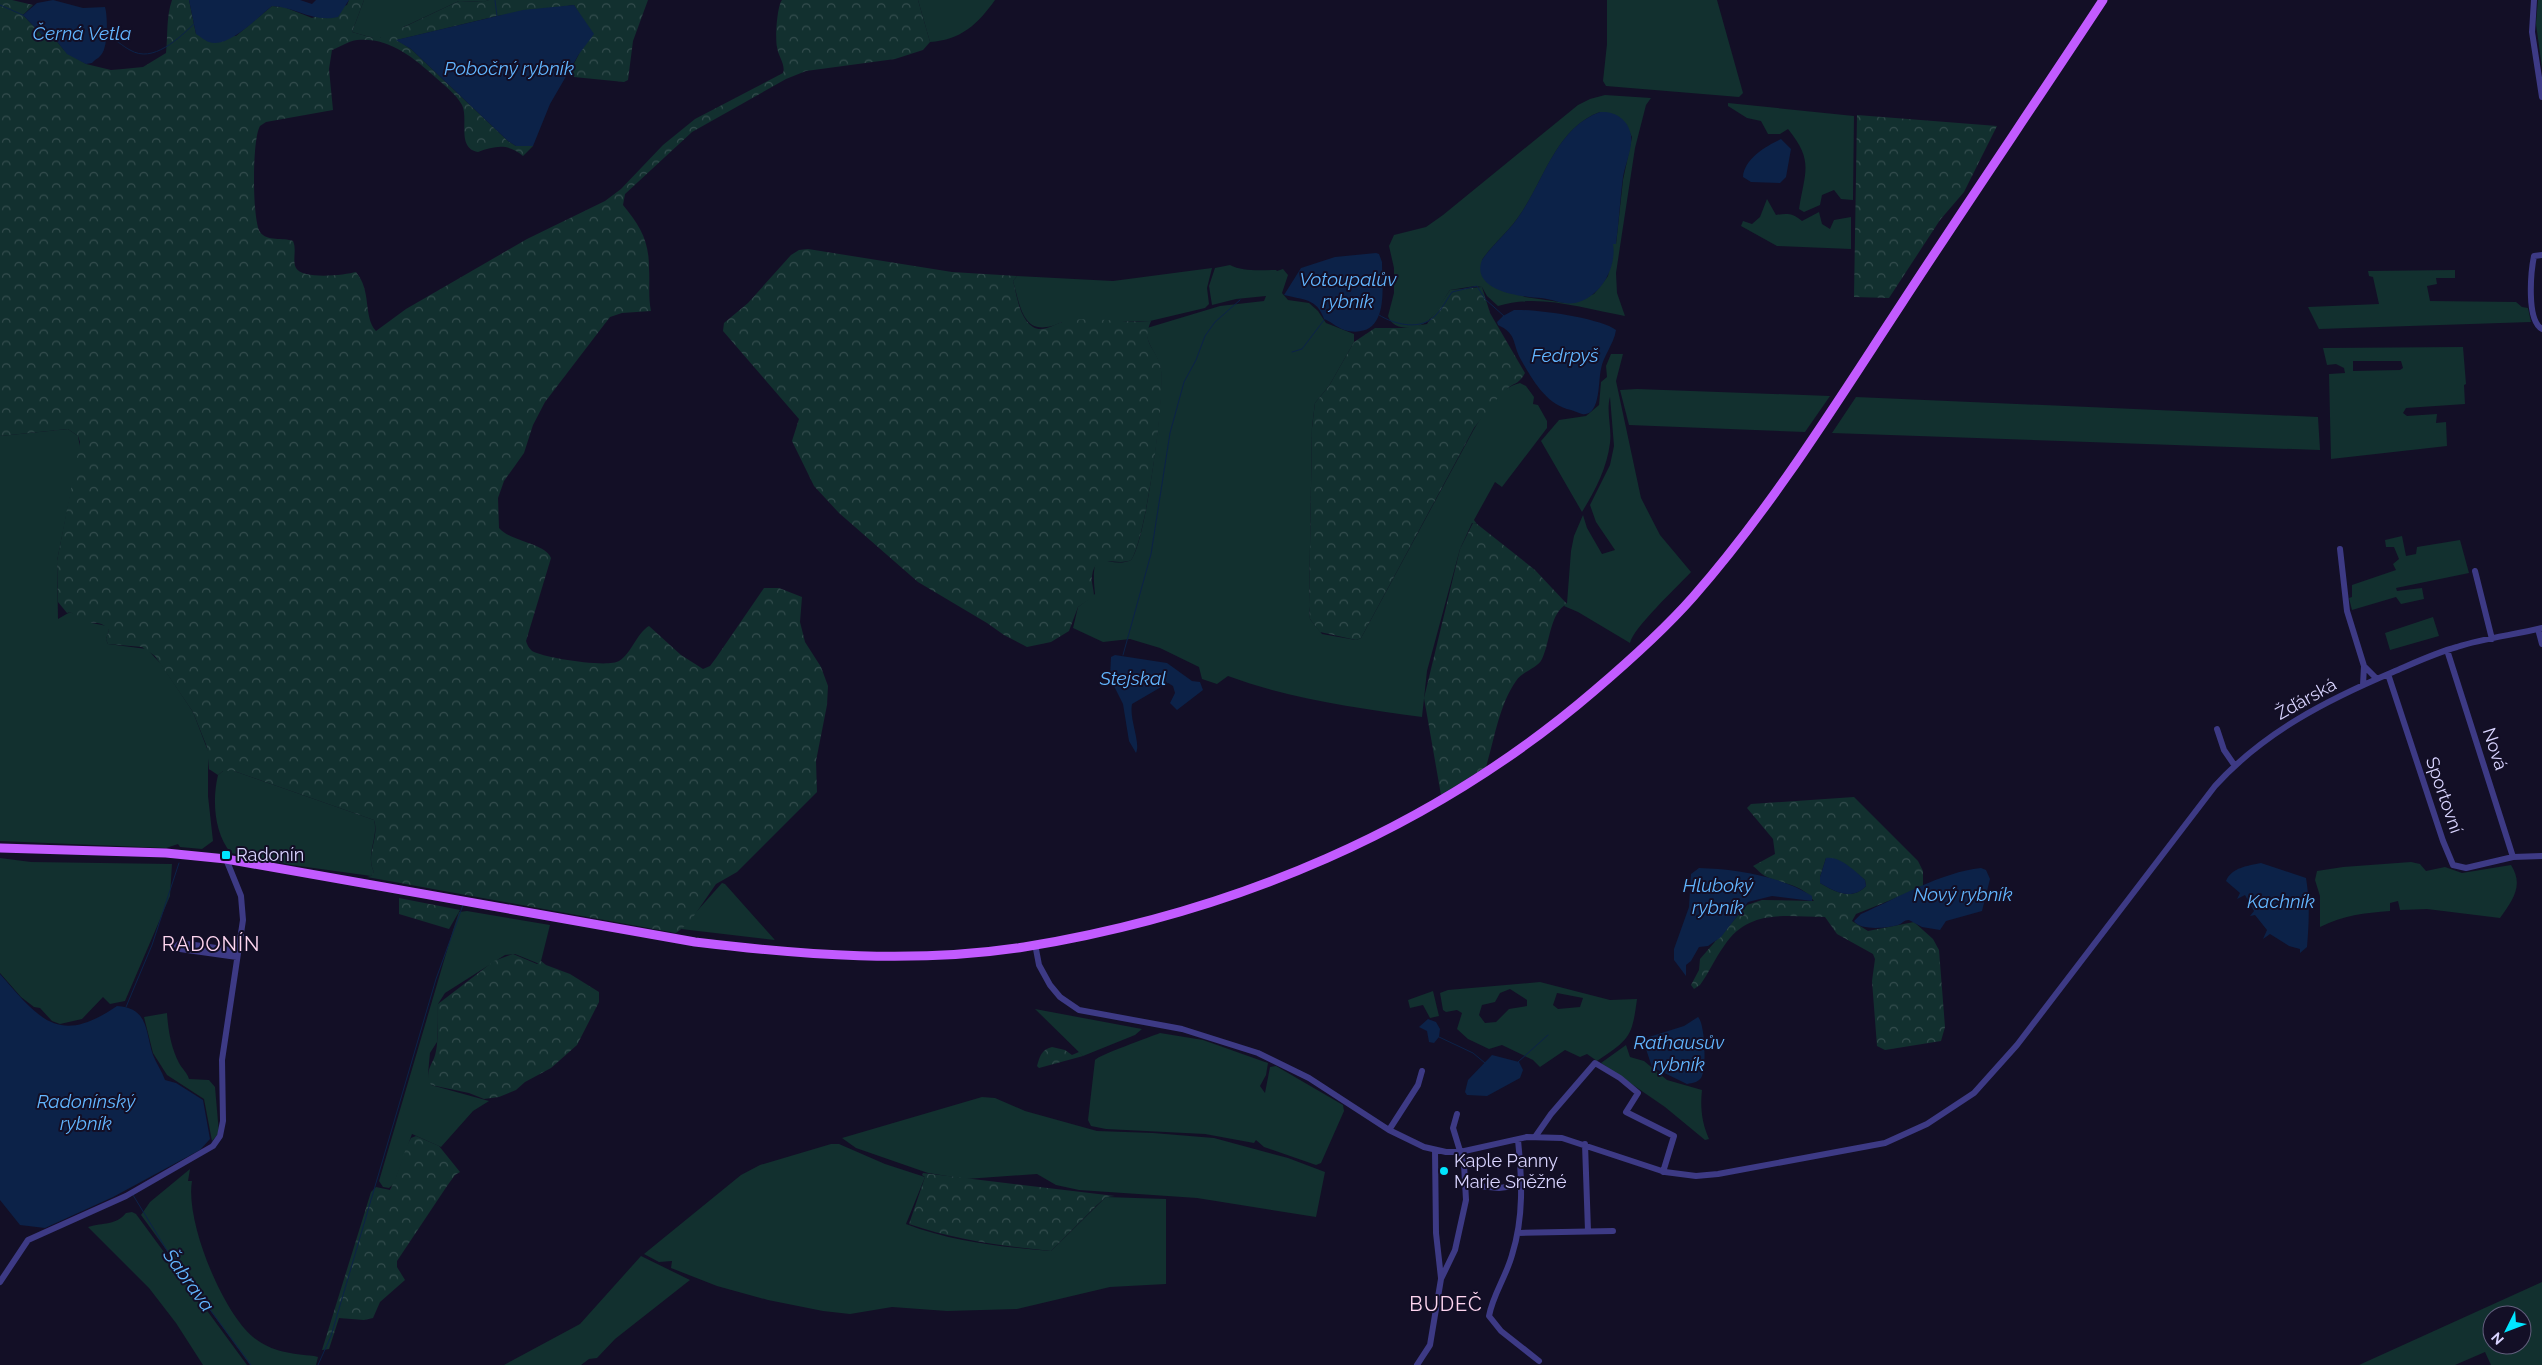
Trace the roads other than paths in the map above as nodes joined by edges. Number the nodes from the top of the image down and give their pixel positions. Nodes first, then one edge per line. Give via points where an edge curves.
1 (2103, 0) edge
2 (2534, 0) edge
3 (2542, 97) edge
4 (2542, 255) edge
5 (2542, 329) edge
6 (2340, 548) dead end
7 (2475, 571) dead end
8 (2540, 628) edge
9 (2492, 639) junction
10 (2542, 644) edge
11 (2447, 650) junction
12 (2364, 666) junction
13 (2388, 674) junction
14 (2377, 679) junction
15 (2363, 686) junction
16 (2217, 729) dead end
17 (2234, 766) junction
18 (0, 848) edge
19 (2542, 856) edge
20 (2513, 857) junction
21 (226, 859) junction
22 (1035, 944) junction
23 (238, 954) junction
24 (1422, 1071) dead end
25 (1457, 1114) dead end
26 (1389, 1130) junction
27 (1535, 1137) junction
28 (1518, 1140) junction
29 (1585, 1144) junction
30 (1435, 1150) junction
31 (1460, 1152) junction
32 (1663, 1172) junction
33 (1467, 1185) junction
34 (1522, 1185) junction
35 (1588, 1231) junction
36 (1612, 1231) dead end
37 (1518, 1233) junction
38 (1441, 1279) junction
39 (0, 1282) edge
40 (1538, 1362) dead end
41 (1417, 1365) edge

1 - 22 main road via 1787,477 1693,597 1610,678 1532,742 1448,797 1368,841 1266,885 1211,903 1154,920
2 - 3 street via 2532,32
4 - 5 street via 2534,256 2530,272 2533,308
6 - 12 street via 2347,611
7 - 9 street
8 - 9 street, Žďárská
8 - 10 street
9 - 11 street, Žďárská
11 - 13 street, Žďárská
11 - 20 street, Nová
12 - 14 street
12 - 15 street
13 - 14 street, Žďárská
13 - 20 street, Sportovní via 2452,862 2459,868 2466,868
14 - 15 street, Žďárská
15 - 17 street, Žďárská via 2296,719
16 - 17 street
17 - 32 street, Žďárská via 2140,882 2001,1064 1974,1093 1947,1112 1885,1143 1705,1176
18 - 21 main road via 166,853
19 - 20 street, Sportovní
21 - 22 main road via 695,942 773,951 902,955
21 - 23 street via 242,902
22 - 26 street, Žďárská via 1039,965 1050,986 1079,1010 1182,1029 1258,1053 1309,1078
23 - 23 street via 179,943 177,946 180,949
23 - 39 street via 222,1060 224,1121 213,1146 126,1196 28,1240
24 - 26 street via 1418,1084
25 - 31 street via 1453,1128
26 - 30 street, Žďárská
27 - 28 street, Žďárská
27 - 29 street, Žďárská via 1562,1138
27 - 32 street via 1595,1063 1638,1093 1626,1112 1674,1136
28 - 31 street, Žďárská
28 - 34 street
29 - 32 street, Žďárská
29 - 35 street
30 - 31 street, Žďárská
30 - 38 street via 1436,1233
31 - 33 street
33 - 34 street via 1499,1188
33 - 38 street via 1462,1224
34 - 37 street
35 - 36 street
35 - 37 street
37 - 40 street via 1506,1275 1492,1300 1489,1316 1501,1331
38 - 41 street via 1430,1344

